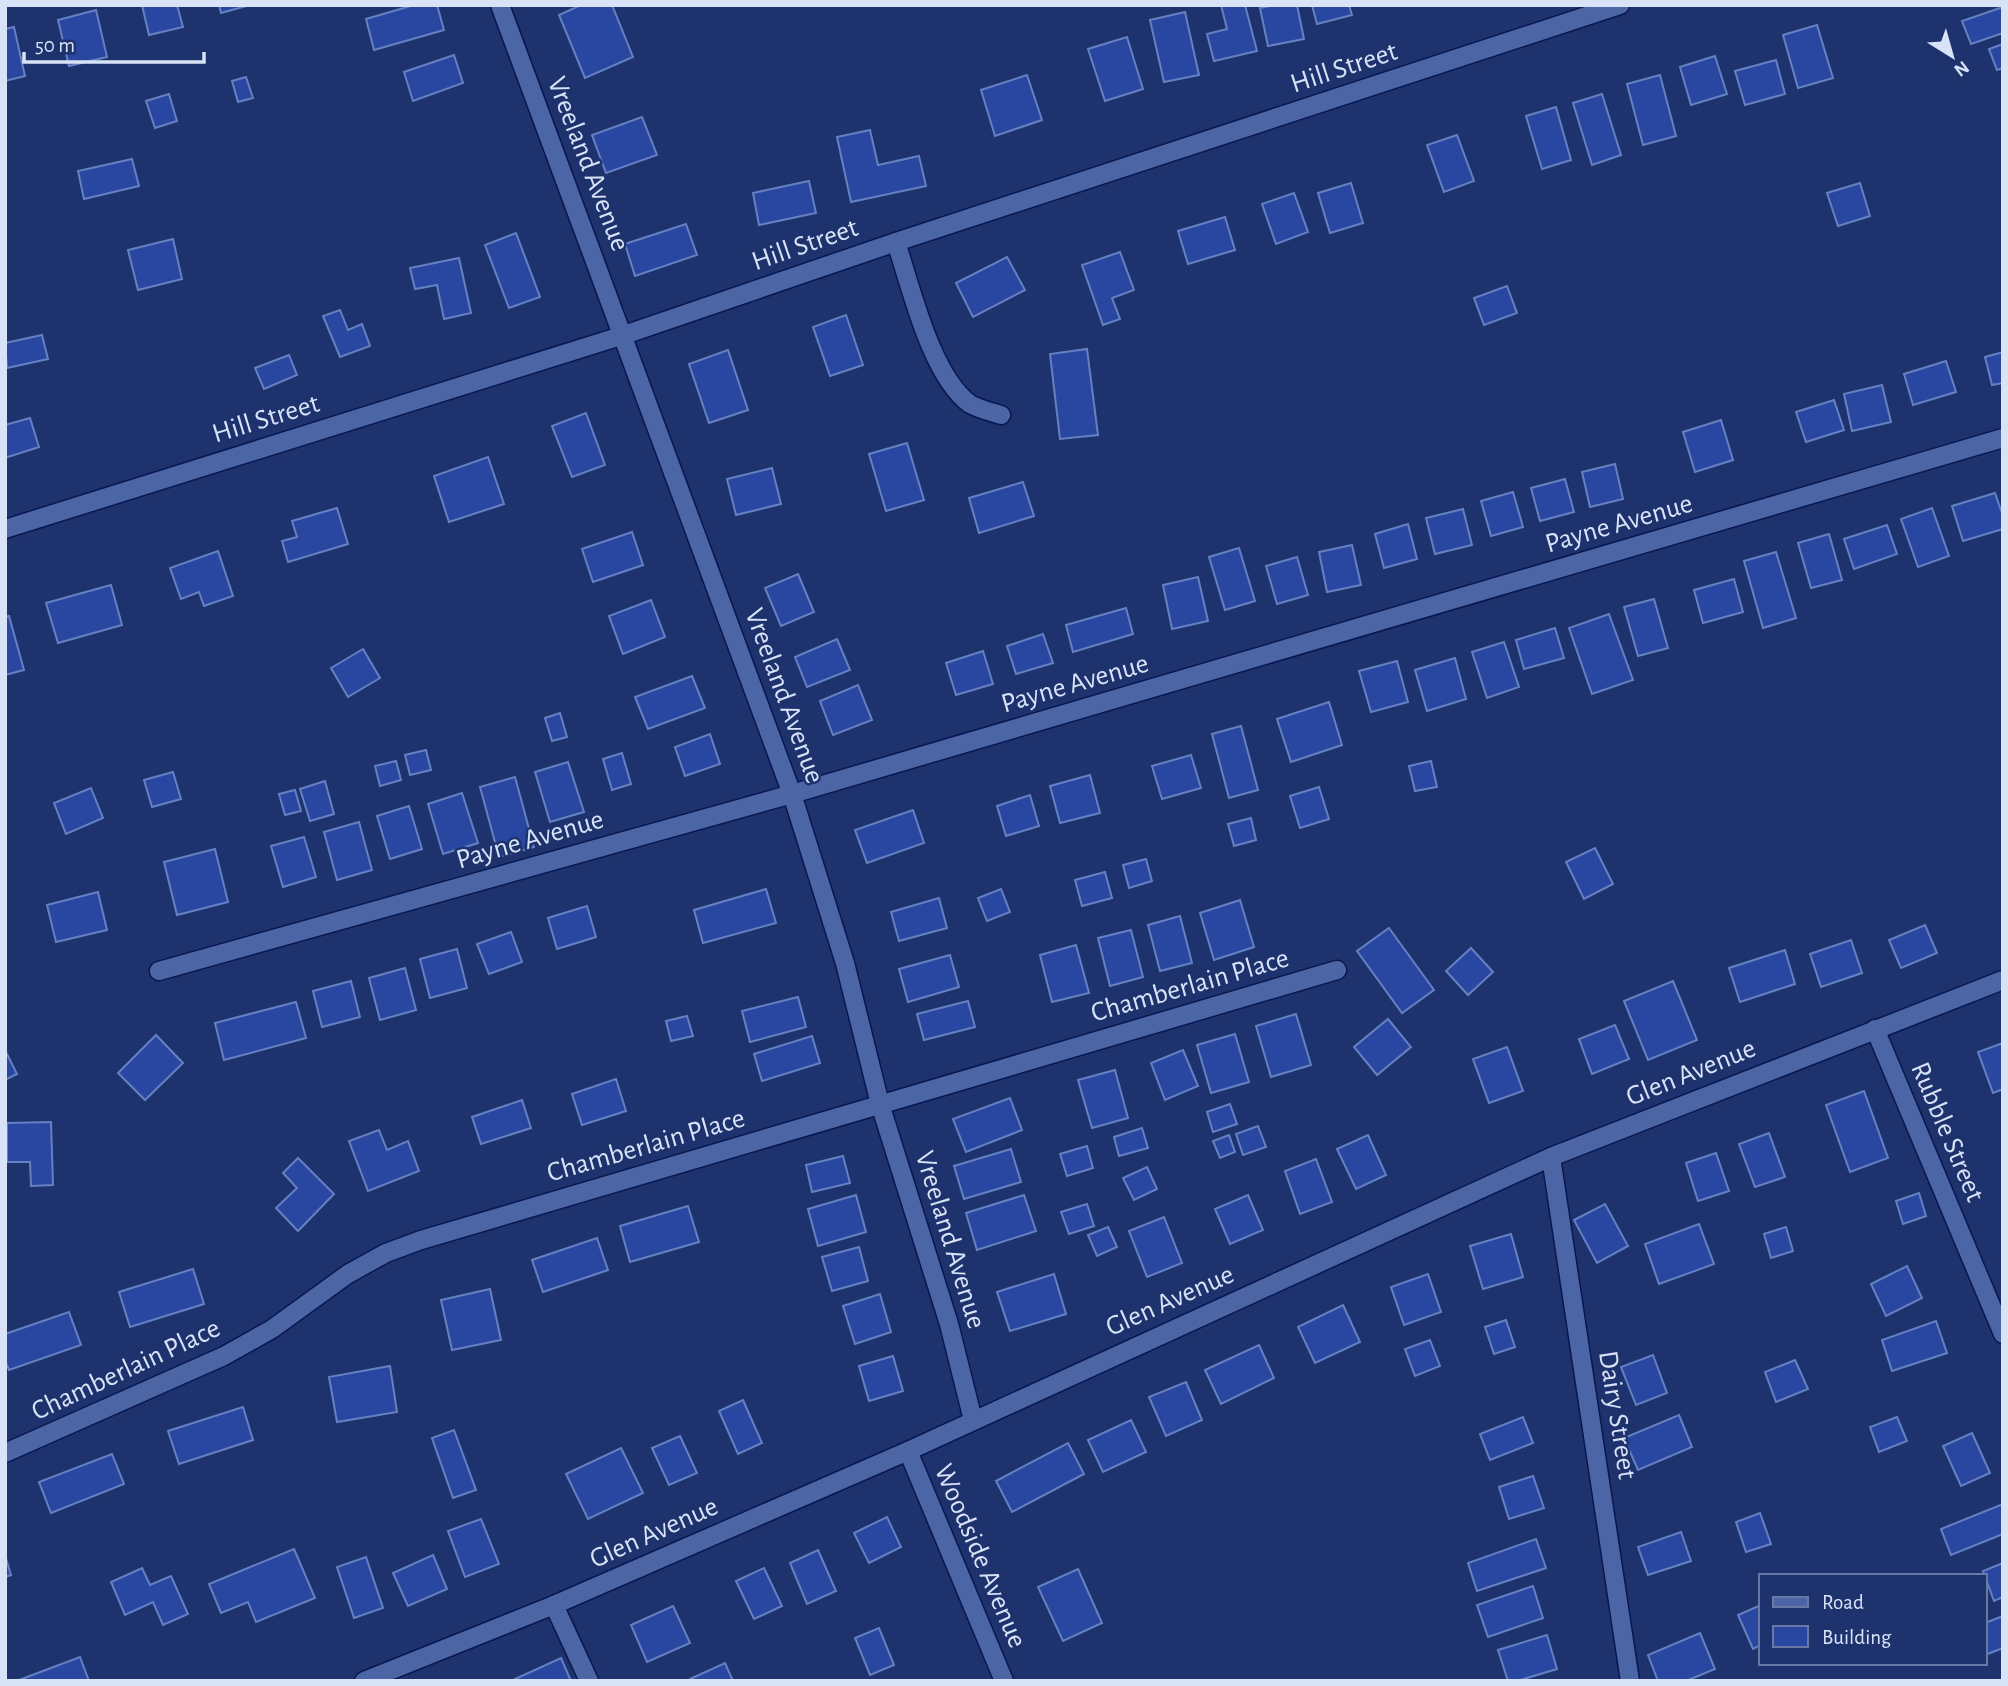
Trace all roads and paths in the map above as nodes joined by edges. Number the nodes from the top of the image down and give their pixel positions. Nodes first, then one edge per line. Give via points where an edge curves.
1 (500, 5) edge
2 (1620, 5) edge
3 (896, 242) junction
4 (624, 335) junction
5 (1001, 415) dead end
6 (2003, 438) edge
7 (5, 529) edge
8 (792, 794) junction
9 (1337, 970) dead end
10 (159, 971) dead end
11 (2003, 979) edge
12 (1875, 1029) junction
13 (880, 1104) junction
14 (1551, 1157) junction
15 (2003, 1334) edge
16 (973, 1420) junction
17 (908, 1451) junction
18 (5, 1453) edge
19 (554, 1605) junction
20 (364, 1681) edge
21 (589, 1681) edge
22 (1004, 1681) edge
23 (1630, 1681) edge

1 - 4 street, Vreeland Avenue
2 - 3 street, Hill Street
3 - 4 street, Hill Street
3 - 5 street via 935,356 952,387 972,405
4 - 7 street, Hill Street
4 - 8 street, Vreeland Avenue
6 - 8 street, Payne Avenue
8 - 10 street, Payne Avenue
8 - 13 street, Vreeland Avenue via 845,963
9 - 13 street, Chamberlain Place
11 - 12 street, Glen Avenue
12 - 14 street, Glen Avenue
12 - 15 street, Rubble Street
13 - 16 street, Vreeland Avenue via 949,1324
13 - 18 street, Chamberlain Place via 398,1249 348,1274 272,1329 224,1356
14 - 16 street, Glen Avenue
14 - 23 street, Dairy Street
16 - 17 street, Glen Avenue
17 - 19 street, Glen Avenue
17 - 22 street, Woodside Avenue
19 - 20 street, Glen Avenue
19 - 21 street

